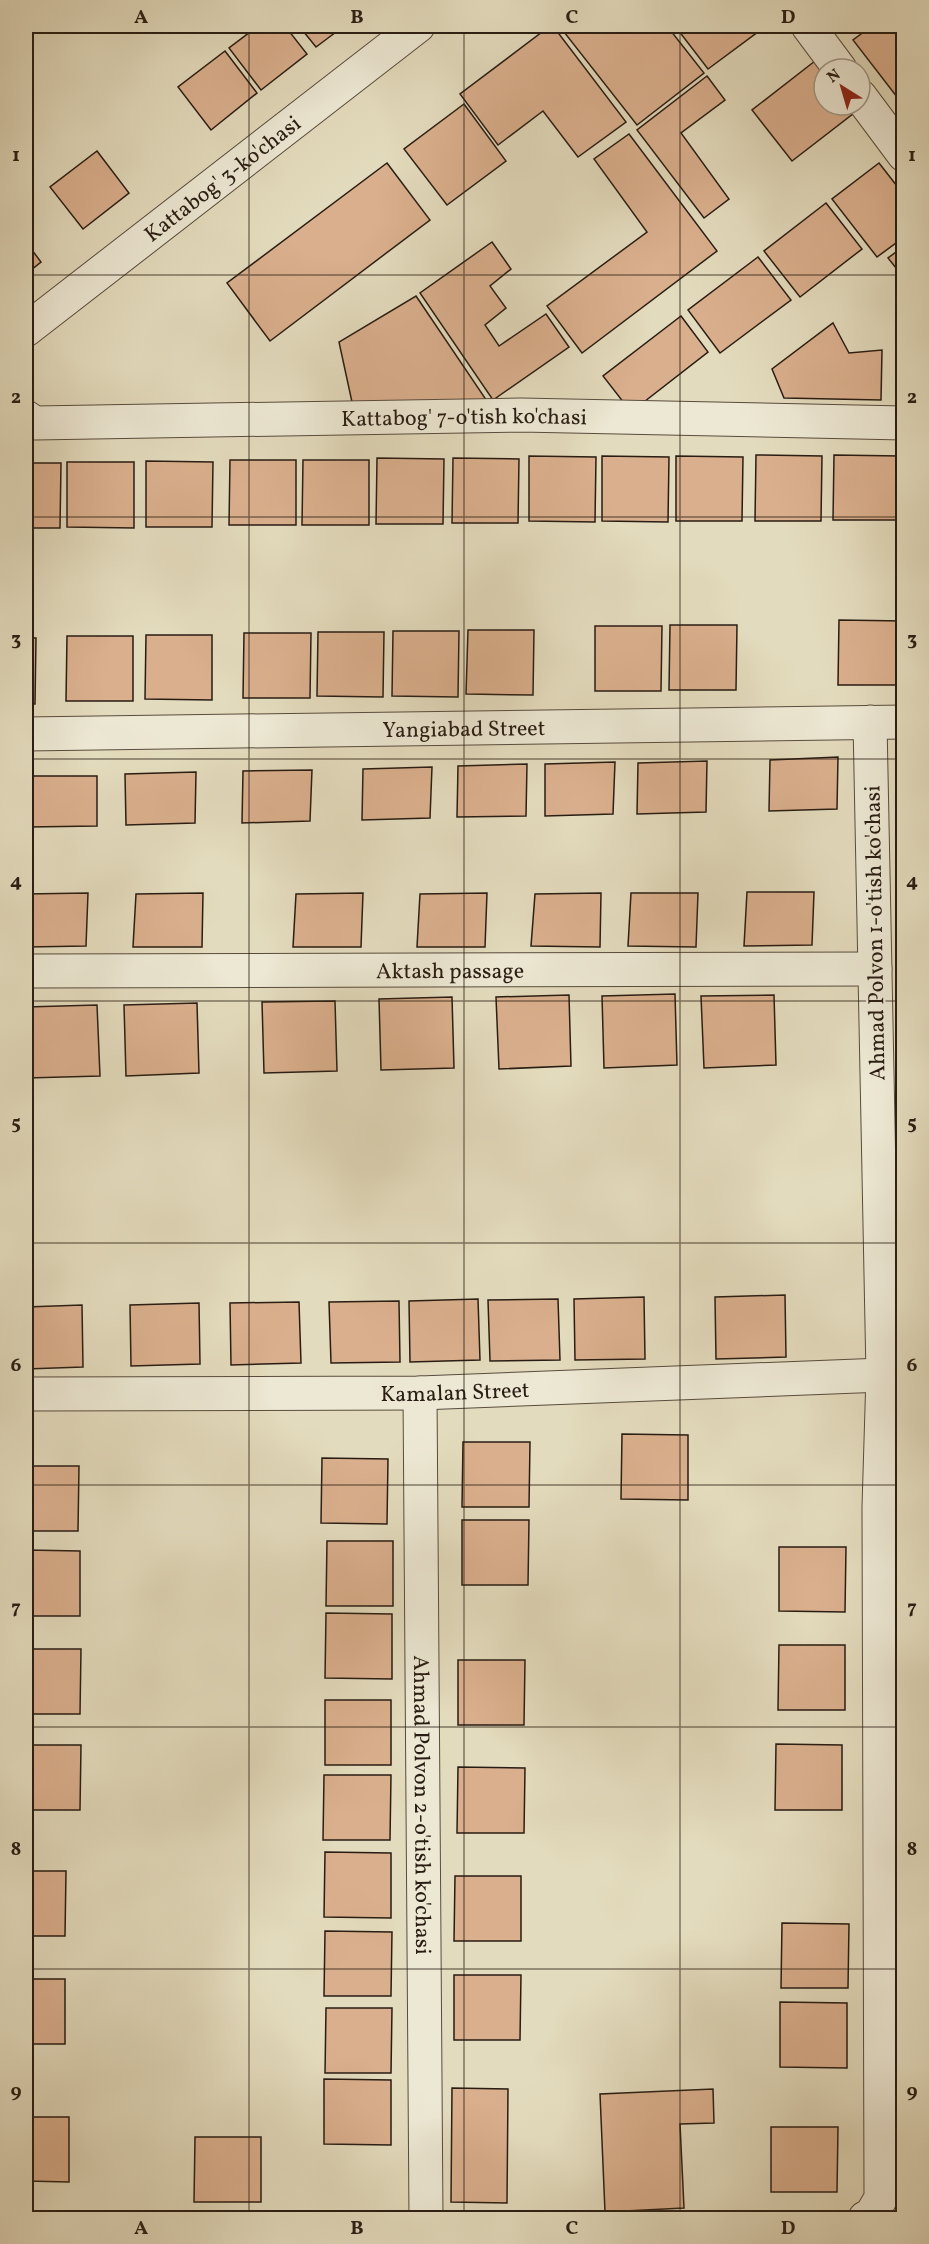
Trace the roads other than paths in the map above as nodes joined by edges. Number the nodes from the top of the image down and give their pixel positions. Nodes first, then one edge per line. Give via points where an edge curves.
1 (418, 26) edge
2 (808, 26) edge
3 (831, 57) edge
4 (872, 112) edge
5 (903, 155) edge
6 (26, 330) edge
7 (26, 417) edge
8 (903, 423) edge
9 (870, 722) junction
10 (903, 722) edge
11 (26, 734) edge
12 (875, 969) junction
13 (26, 971) edge
14 (883, 1375) junction
15 (420, 1393) junction
16 (26, 1394) edge
17 (891, 1508) edge
18 (426, 2218) edge
19 (865, 2218) edge

1 - 6 street, Kattabog' 3-ko'chasi
2 - 3 street
4 - 5 street
7 - 8 street, Kattabog' 7-o'tish ko'chasi via 35,423 521,415
9 - 10 street, Yangiabad Street
9 - 11 street, Yangiabad Street
9 - 12 street, Ahmad Polvon 1-o'tish ko'chasi
12 - 13 street, Aktash passage
12 - 14 street, Ahmad Polvon 1-o'tish ko'chasi
14 - 15 street, Kamalan Street
14 - 17 street, Ahmad Polvon 1-o'tish ko'chasi
15 - 16 street, Kamalan Street
15 - 18 street, Ahmad Polvon 2-o'tish ko'chasi
17 - 19 street, Ahmad Polvon 1-o'tish ko'chasi via 881,2198

